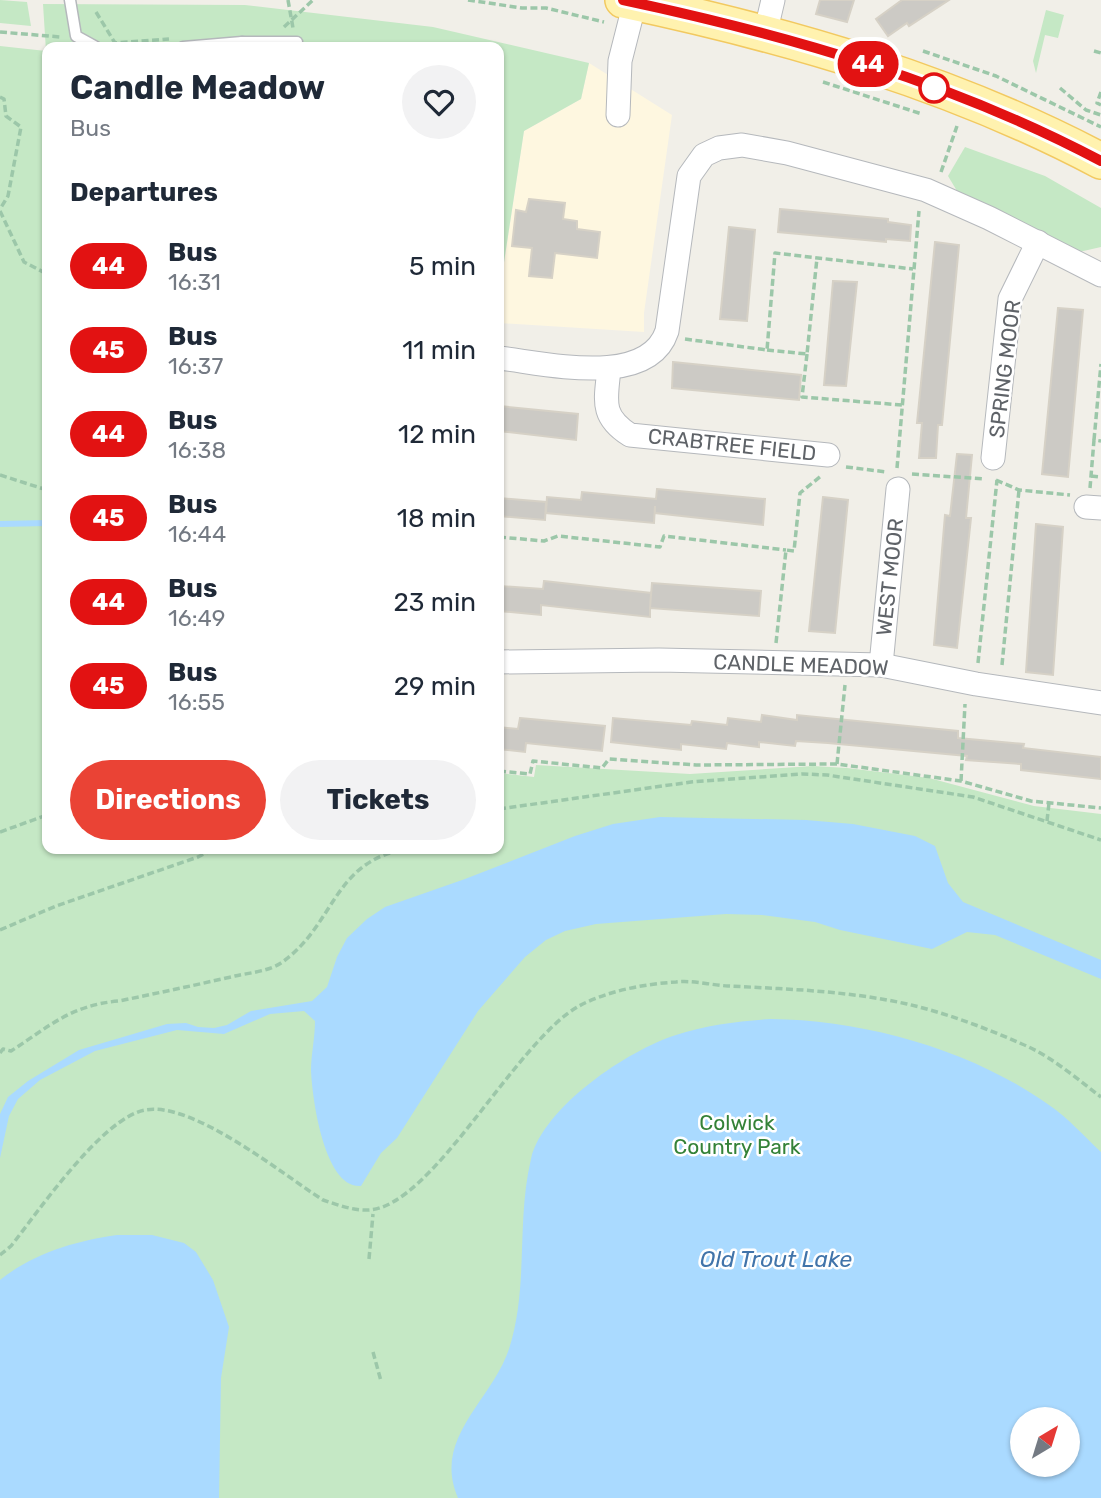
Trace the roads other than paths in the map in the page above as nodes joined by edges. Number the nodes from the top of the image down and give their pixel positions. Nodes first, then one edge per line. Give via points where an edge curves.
1 (70, 0) edge
2 (774, 0) edge
3 (628, 11) edge
4 (765, 34) junction
5 (86, 42) edge
6 (618, 115) dead end
7 (1101, 161) edge
8 (1038, 242) junction
9 (1101, 275) edge
10 (504, 358) edge
11 (609, 369) junction
12 (830, 464) road end
13 (995, 469) road end
14 (904, 481) road end
15 (504, 662) edge
16 (881, 665) junction
17 (1101, 703) edge

1 - 5 lane via 76,37
2 - 4 street
3 - 4 main road
3 - 6 street
4 - 7 main road via 848,57 990,108
8 - 9 street
8 - 11 street via 926,190 787,153 742,145 719,148 704,155 689,176 664,340 637,364
8 - 13 street, SPRING MOOR via 1010,299
10 - 11 street
11 - 12 street, CRABTREE FIELD via 606,407 610,419 630,435
14 - 16 street, WEST MOOR
15 - 16 street, CANDLE MEADOW
16 - 17 street, CANDLE MEADOW

